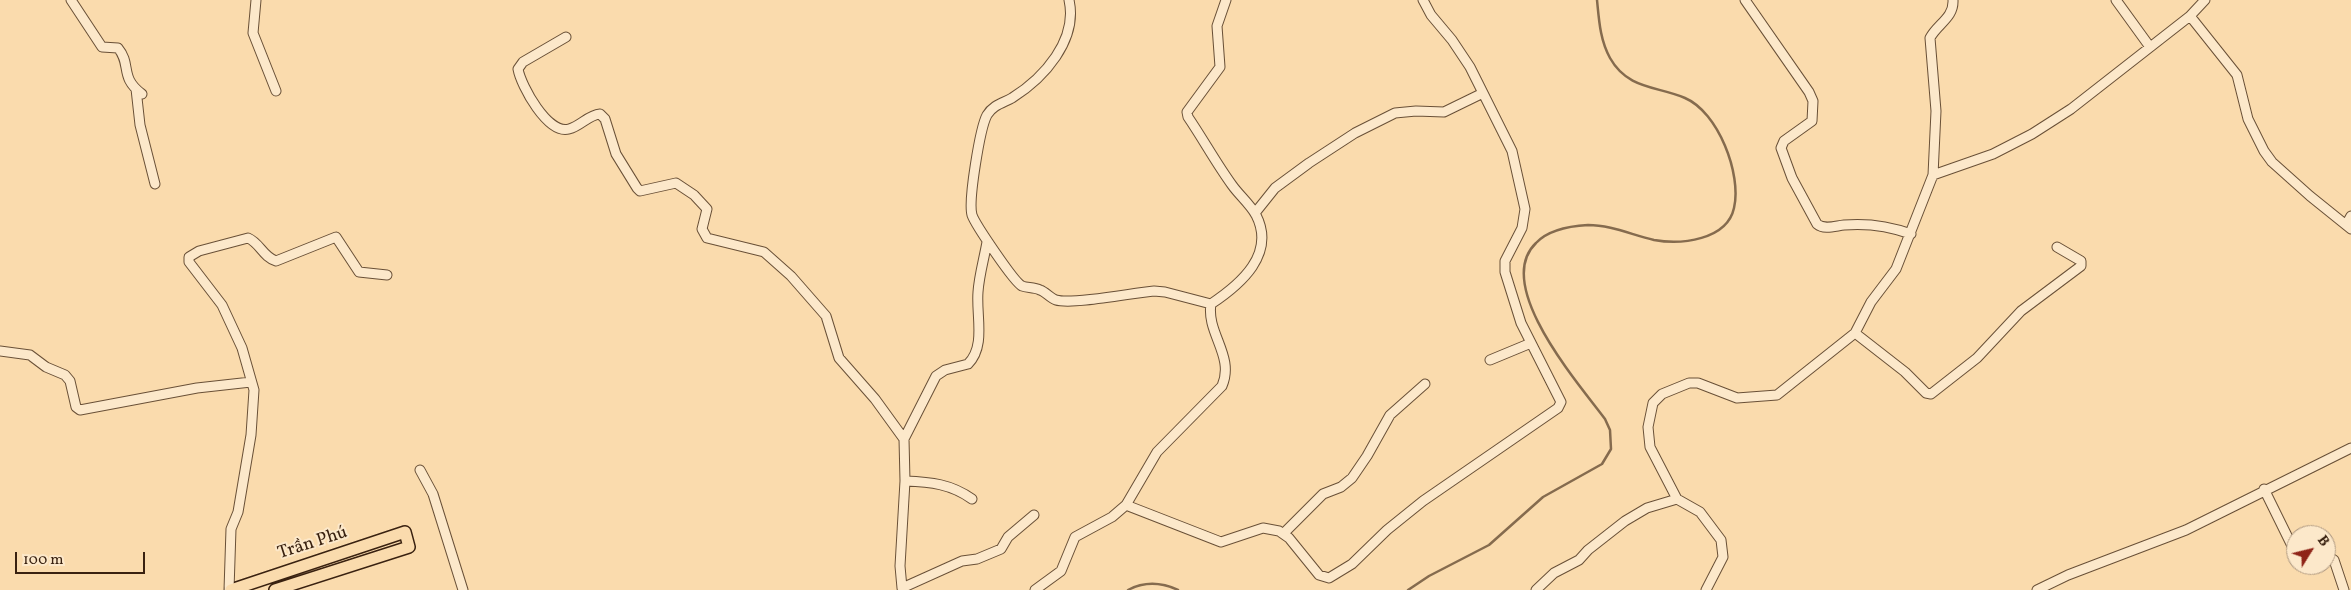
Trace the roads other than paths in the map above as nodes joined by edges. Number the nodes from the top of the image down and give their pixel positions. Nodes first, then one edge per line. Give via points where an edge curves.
1 (71, 0) edge
2 (256, 0) edge
3 (1070, 0) edge
4 (1226, 0) edge
5 (1423, 0) edge
6 (1745, 0) edge
7 (1953, 0) edge
8 (2116, 0) edge
9 (2205, 0) edge
10 (2190, 16) junction
11 (566, 37) dead end
12 (2150, 47) junction
13 (276, 91) dead end
14 (1483, 93) junction
15 (1933, 175) junction
16 (155, 184) dead end
17 (1255, 213) junction
18 (2351, 216) edge
19 (2349, 227) edge
20 (1911, 234) junction
21 (987, 242) junction
22 (2057, 246) dead end
23 (387, 275) dead end
24 (1211, 304) junction
25 (1855, 333) junction
26 (1531, 343) junction
27 (0, 351) edge
28 (1490, 360) dead end
29 (250, 382) junction
30 (1426, 384) dead end
31 (904, 439) junction
32 (2351, 448) edge
33 (420, 470) dead end
34 (906, 481) junction
35 (2264, 490) junction
36 (972, 499) dead end
37 (1677, 500) junction
38 (1126, 505) junction
39 (1034, 515) dead end
40 (1284, 533) junction
41 (2286, 534) edge
42 (2336, 566) edge
43 (902, 589) edge
44 (230, 590) edge
45 (274, 590) edge
46 (463, 590) edge
47 (1035, 590) edge
48 (1536, 590) edge
49 (1706, 590) edge
50 (2037, 590) edge
51 (2344, 590) edge

1 - 16 street via 98,43 106,48 118,48 122,53 130,85 139,92 140,125
2 - 13 street via 253,33
3 - 21 street via 1070,28 1060,51 1032,82 994,107 986,117 977,156 972,211
4 - 17 street via 1217,26 1220,67 1187,114 1219,166
5 - 14 street via 1430,16 1470,67
6 - 20 street via 1813,101 1812,121 1784,141 1781,148 1792,178 1817,224 1822,227 1888,226
7 - 15 street via 1948,18 1930,38 1936,111
8 - 12 street
9 - 10 street
10 - 12 street
10 - 19 street via 2237,75 2248,119 2272,162
11 - 31 street via 523,62 518,69 530,98 550,124 558,129 571,129 592,115 600,114 605,119 616,154 640,191 670,183 679,185 706,209 702,229 704,236 764,252 778,262 826,316 839,358 875,398
12 - 15 street via 2071,109 2032,134 1993,154
14 - 17 street via 1444,112 1395,113 1355,133 1282,183
14 - 26 street via 1512,151 1524,200 1522,228 1508,252 1504,272 1515,310
15 - 20 street
17 - 24 street via 1263,240 1256,262 1236,285
18 - 19 street
20 - 25 street via 1896,269 1871,302
21 - 24 street via 1020,285 1040,290 1055,300 1165,292
21 - 31 street via 978,292 979,342 975,355 968,364 936,376
22 - 25 street via 2081,261 2081,266 2021,312 1977,358 1930,394
23 - 29 street via 359,272 336,237 276,261 248,238 192,255 189,262 216,294 230,321 242,348
24 - 38 street via 1210,318 1226,367 1222,386 1157,452
25 - 37 street via 1777,395 1737,398 1689,382 1657,398 1649,418 1648,438
26 - 28 street
26 - 40 street via 1561,402 1555,410 1410,511 1336,576 1321,576
27 - 29 street via 24,353 65,375 80,410 197,388
29 - 44 street via 254,390 254,407 238,512 231,529
30 - 40 street via 1390,415 1352,478 1324,494
31 - 34 street
32 - 35 street
33 - 46 street via 433,494
34 - 36 street via 940,484
34 - 43 street via 900,566
35 - 41 street
35 - 50 street via 2186,530
37 - 48 street via 1647,508 1632,517 1606,534 1575,563 1554,573
37 - 49 street via 1700,512 1721,540 1723,557
38 - 40 street via 1220,542 1263,528
38 - 47 street via 1112,517 1075,537 1061,571
39 - 43 street via 1008,538 1001,549 977,559 962,560
42 - 51 street
44 - 45 main road, Trần Phú via 406,532 409,546

